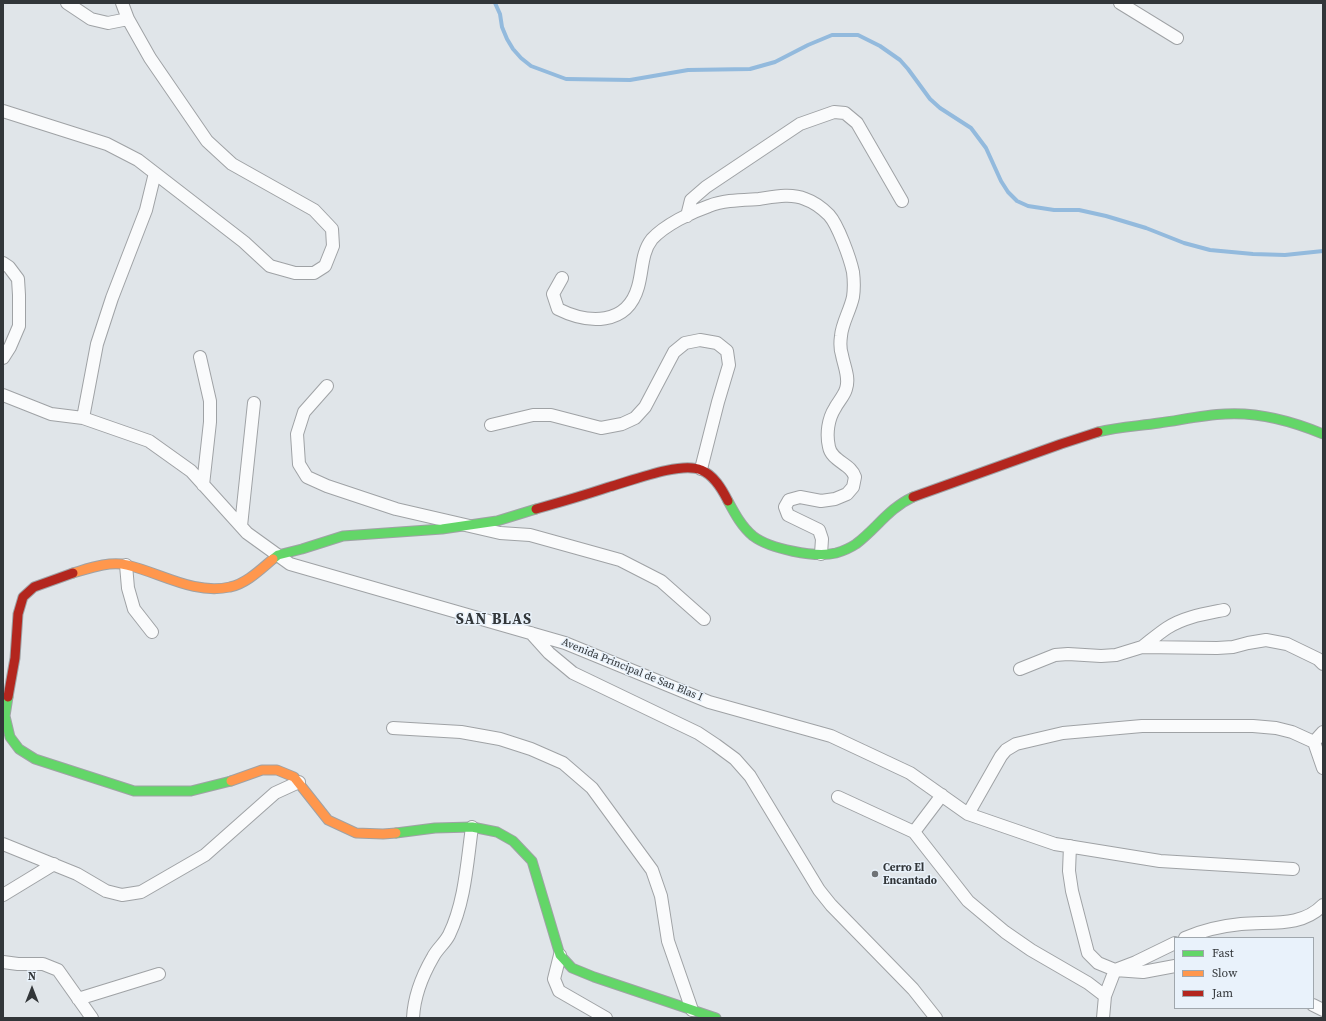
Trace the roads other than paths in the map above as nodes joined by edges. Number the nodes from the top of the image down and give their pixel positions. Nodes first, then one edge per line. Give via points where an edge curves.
1 (68, 3) edge
2 (122, 3) edge
3 (1120, 3) edge
4 (128, 19) junction
5 (1177, 38) dead end
6 (3, 111) edge
7 (155, 173) junction
8 (902, 201) dead end
9 (687, 216) junction
10 (3, 263) edge
11 (562, 278) dead end
12 (200, 357) dead end
13 (3, 358) edge
14 (327, 386) dead end
15 (3, 395) edge
16 (254, 403) dead end
17 (84, 418) junction
18 (491, 425) dead end
19 (1323, 434) edge
20 (701, 469) junction
21 (203, 485) junction
22 (468, 525) junction
23 (241, 526) junction
24 (821, 554) junction
25 (278, 556) junction
26 (126, 565) junction
27 (1224, 610) dead end
28 (704, 619) dead end
29 (152, 632) dead end
30 (531, 633) junction
31 (1142, 647) junction
32 (1323, 664) edge
33 (1020, 668) dead end
34 (393, 728) dead end
35 (1323, 732) edge
36 (1314, 742) junction
37 (1323, 768) edge
38 (299, 782) junction
39 (942, 795) junction
40 (838, 797) dead end
41 (968, 814) junction
42 (472, 827) junction
43 (914, 832) junction
44 (3, 844) edge
45 (1070, 846) junction
46 (54, 864) junction
47 (1293, 869) dead end
48 (3, 895) edge
49 (1323, 905) edge
50 (1187, 937) edge
51 (1174, 943) edge
52 (560, 955) junction
53 (3, 962) edge
54 (1174, 966) edge
55 (1115, 970) junction
56 (159, 974) dead end
57 (1105, 996) junction
58 (78, 999) junction
59 (1314, 1006) edge
60 (692, 1010) junction
61 (1323, 1010) edge
62 (92, 1018) edge
63 (413, 1018) edge
64 (606, 1018) edge
65 (716, 1018) edge
66 (936, 1018) edge
67 (1103, 1018) edge

1 - 4 street via 91,19 108,23
2 - 4 street
3 - 5 street
4 - 7 street via 150,58 207,141 232,164 314,210 332,229 333,246 325,266 314,273 295,273 270,266 244,242
6 - 7 street via 107,144 138,160
7 - 17 street via 146,210 97,344
8 - 9 street via 857,123 845,113 834,112 800,124 706,187 691,200
9 - 11 street via 672,223 653,238 646,248 638,287 631,302 619,314 598,320 574,316 558,309 552,294
9 - 24 street via 709,205 727,202 787,196 804,198 820,206 829,215 841,236 853,272 854,285 841,335 841,351 848,381 847,389 829,418 828,435 829,449 855,477 853,487 847,494 835,499 821,501 800,497 788,500 785,507 788,515 819,530 822,539
10 - 13 street via 18,279 19,295 19,326
12 - 21 street via 210,400
14 - 22 street via 304,412 297,434 298,464 307,477 396,509
15 - 17 street, Avenida Principal de San Blas I via 51,414
16 - 23 street
17 - 21 street, Avenida Principal de San Blas I via 149,441 191,471
18 - 20 street via 534,415 551,415 602,428 622,424 635,418 645,407 674,352 684,343 700,340 716,343 727,351 729,365
19 - 24 street via 1276,418 1244,414 1213,414 1100,432 905,500 889,511 854,545 836,552
20 - 22 street via 687,466 663,471 497,521
20 - 24 street via 714,478 741,524 751,535 768,546
21 - 23 street, Avenida Principal de San Blas I
22 - 25 street via 343,536
22 - 28 street via 500,533 530,535 620,560 661,582
23 - 25 street, Avenida Principal de San Blas I
25 - 26 street via 253,576 231,586 212,589 193,587
25 - 30 street, Avenida Principal de San Blas I via 290,564
26 - 29 street via 128,588 134,609
26 - 38 street via 101,565 83,570 34,587 23,597 18,614 15,658 5,716 10,737 19,749 35,759 134,791 191,791 262,770 277,770
27 - 31 street via 1181,621
30 - 39 street, Avenida Principal de San Blas I via 566,642 709,702 831,736 910,773
30 - 66 street via 549,653 573,673 698,733 734,759 750,776 831,906 913,989
31 - 32 street via 1217,648 1266,640 1287,644
31 - 33 street via 1116,655 1055,655
34 - 60 street via 461,732 500,738 563,763 592,788 652,870 661,896 668,941
35 - 36 street
36 - 37 street
36 - 41 street via 1292,732 1253,726 1142,726 1063,733 1016,744 1006,750
38 - 42 street via 328,820 356,833 384,834
38 - 46 street via 275,794 205,855 141,892 122,895 106,891
39 - 41 street, Avenida Principal de San Blas I
39 - 43 street
40 - 43 street
41 - 45 street, Avenida Principal de San Blas I via 1055,844
42 - 52 street via 498,832 513,841 532,861
42 - 63 street via 458,911 449,936 433,957 418,987
43 - 57 street via 968,901 1005,932
44 - 46 street
45 - 47 street, Avenida Principal de San Blas I via 1160,861
45 - 55 street via 1069,871 1072,891 1088,953 1098,963
46 - 48 street
49 - 50 street via 1306,917 1288,922 1220,926
51 - 55 street
52 - 60 street via 572,968
52 - 64 street via 554,980 559,991
53 - 58 street via 43,964 58,970
54 - 55 street via 1143,972
55 - 57 street
56 - 58 street
57 - 67 street
58 - 62 street
59 - 61 street
60 - 65 street

